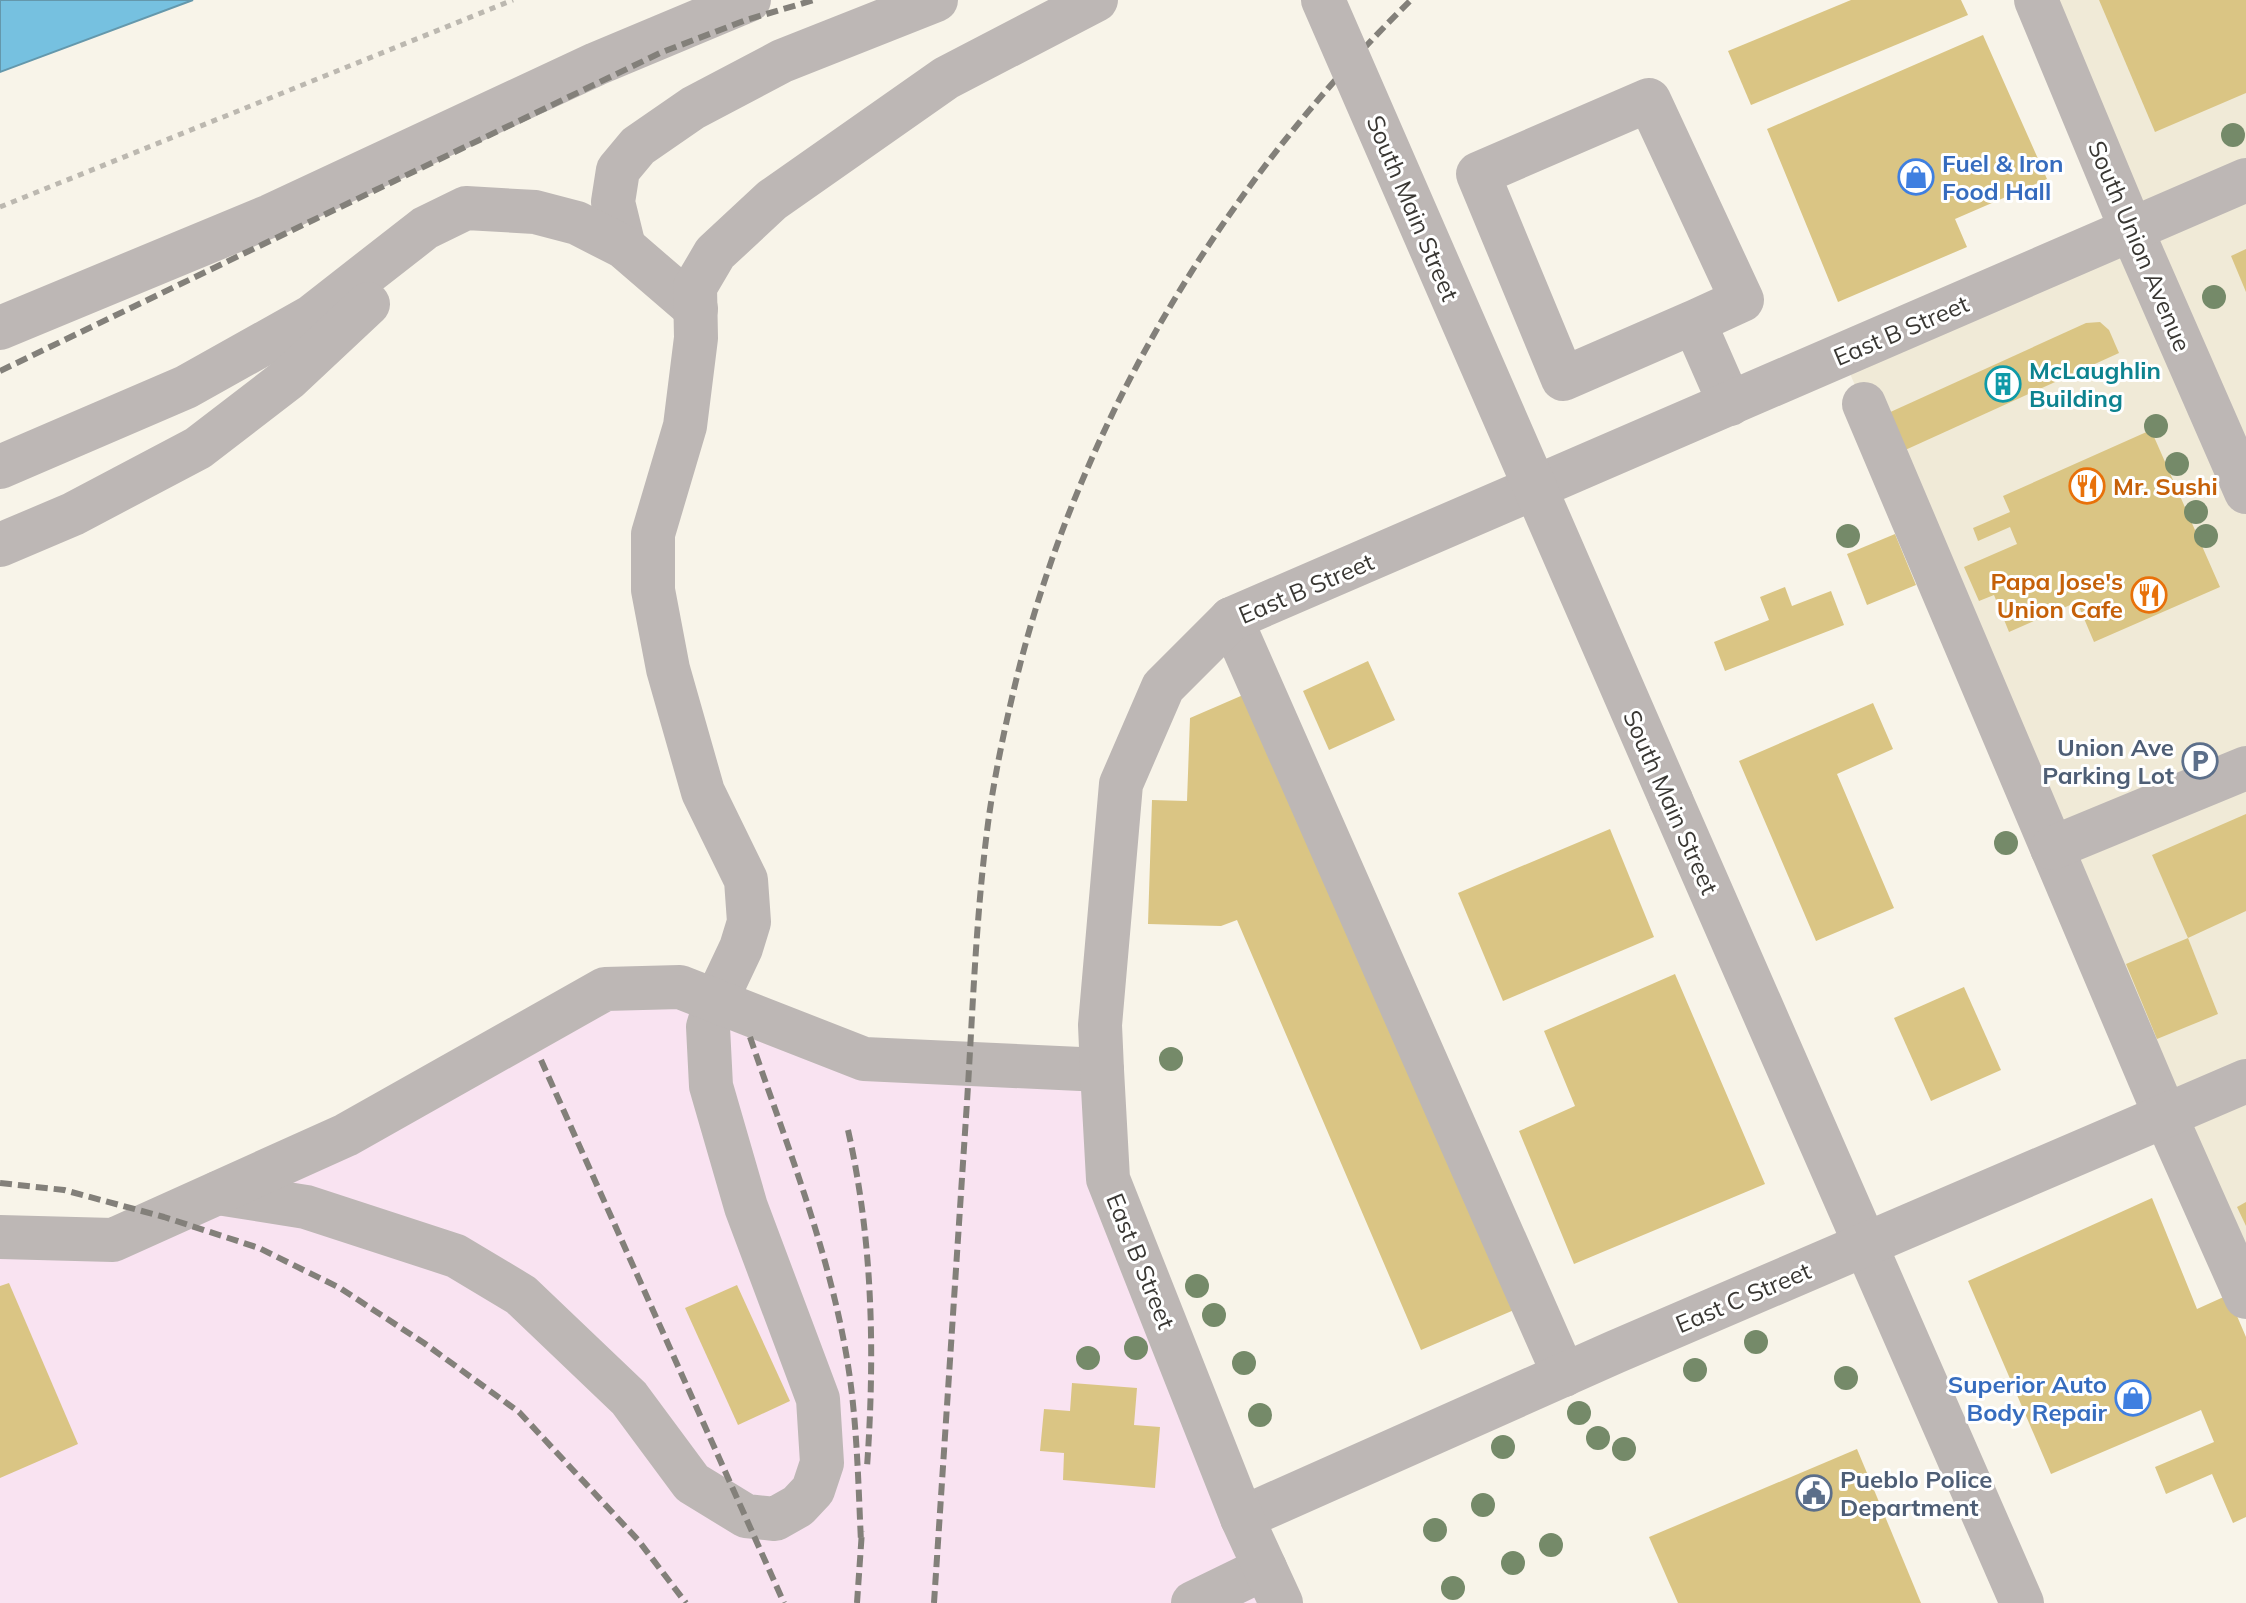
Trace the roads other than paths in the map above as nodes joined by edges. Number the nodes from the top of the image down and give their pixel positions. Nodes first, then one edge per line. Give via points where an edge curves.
1 (749, 0) edge
2 (936, 0) edge
3 (1096, 0) edge
4 (1323, 0) edge
5 (2036, 0) edge
6 (618, 170) junction
7 (2246, 180) edge
8 (473, 208) junction
9 (535, 212) junction
10 (2132, 231) junction
11 (624, 247) junction
12 (696, 309) junction
13 (1694, 322) junction
14 (0, 328) edge
15 (1730, 404) junction
16 (1864, 404) dead end
17 (0, 467) edge
18 (2246, 492) edge
19 (0, 545) edge
20 (1231, 619) junction
21 (2246, 768) edge
22 (2052, 848) junction
23 (716, 1001) junction
24 (1102, 1070) junction
25 (2246, 1081) edge
26 (2165, 1115) junction
27 (218, 1193) junction
28 (0, 1237) edge
29 (1865, 1244) junction
30 (2246, 1297) edge
31 (1564, 1375) junction
32 (1242, 1518) junction
33 (1273, 1586) edge
34 (1193, 1603) edge
35 (2022, 1603) edge

1 - 14 street via 596,64 256,222
2 - 6 street via 782,61 693,108 638,146
3 - 12 street via 946,78 772,200 715,253 695,287
4 - 29 street, South Main Street, bridge
5 - 10 street, South Union Avenue
6 - 9 street via 573,199
6 - 11 street via 613,202
7 - 10 street, East B Street
8 - 9 street
8 - 17 street via 425,228 311,317 186,387
8 - 19 street via 289,378 198,448 73,514
9 - 11 street via 577,223
10 - 15 street, East B Street
10 - 18 street, South Union Avenue
11 - 12 street
12 - 23 street via 685,426 653,534 653,590 668,669 703,792 746,880 749,922
13 - 13 street via 1742,300 1649,100 1478,174 1563,379
13 - 15 street
15 - 20 street, East B Street
16 - 22 street
20 - 24 street, East B Street via 1163,687 1121,784 1100,1025
20 - 31 street
21 - 22 street
22 - 26 street
23 - 24 street via 864,1059
23 - 27 street via 680,987 605,989 346,1135
23 - 27 street via 708,1027 711,1086 746,1207 818,1399 822,1463 813,1490 775,1519 746,1516 692,1483 629,1398 521,1295 456,1256 306,1207
24 - 32 street, East B Street via 1108,1179
25 - 26 street, East C Street
26 - 29 street, East C Street
26 - 30 street
27 - 28 street via 113,1240
29 - 31 street, East C Street
29 - 35 street, South Main Street
31 - 32 street, East C Street
32 - 33 street, East B Street
33 - 34 street

